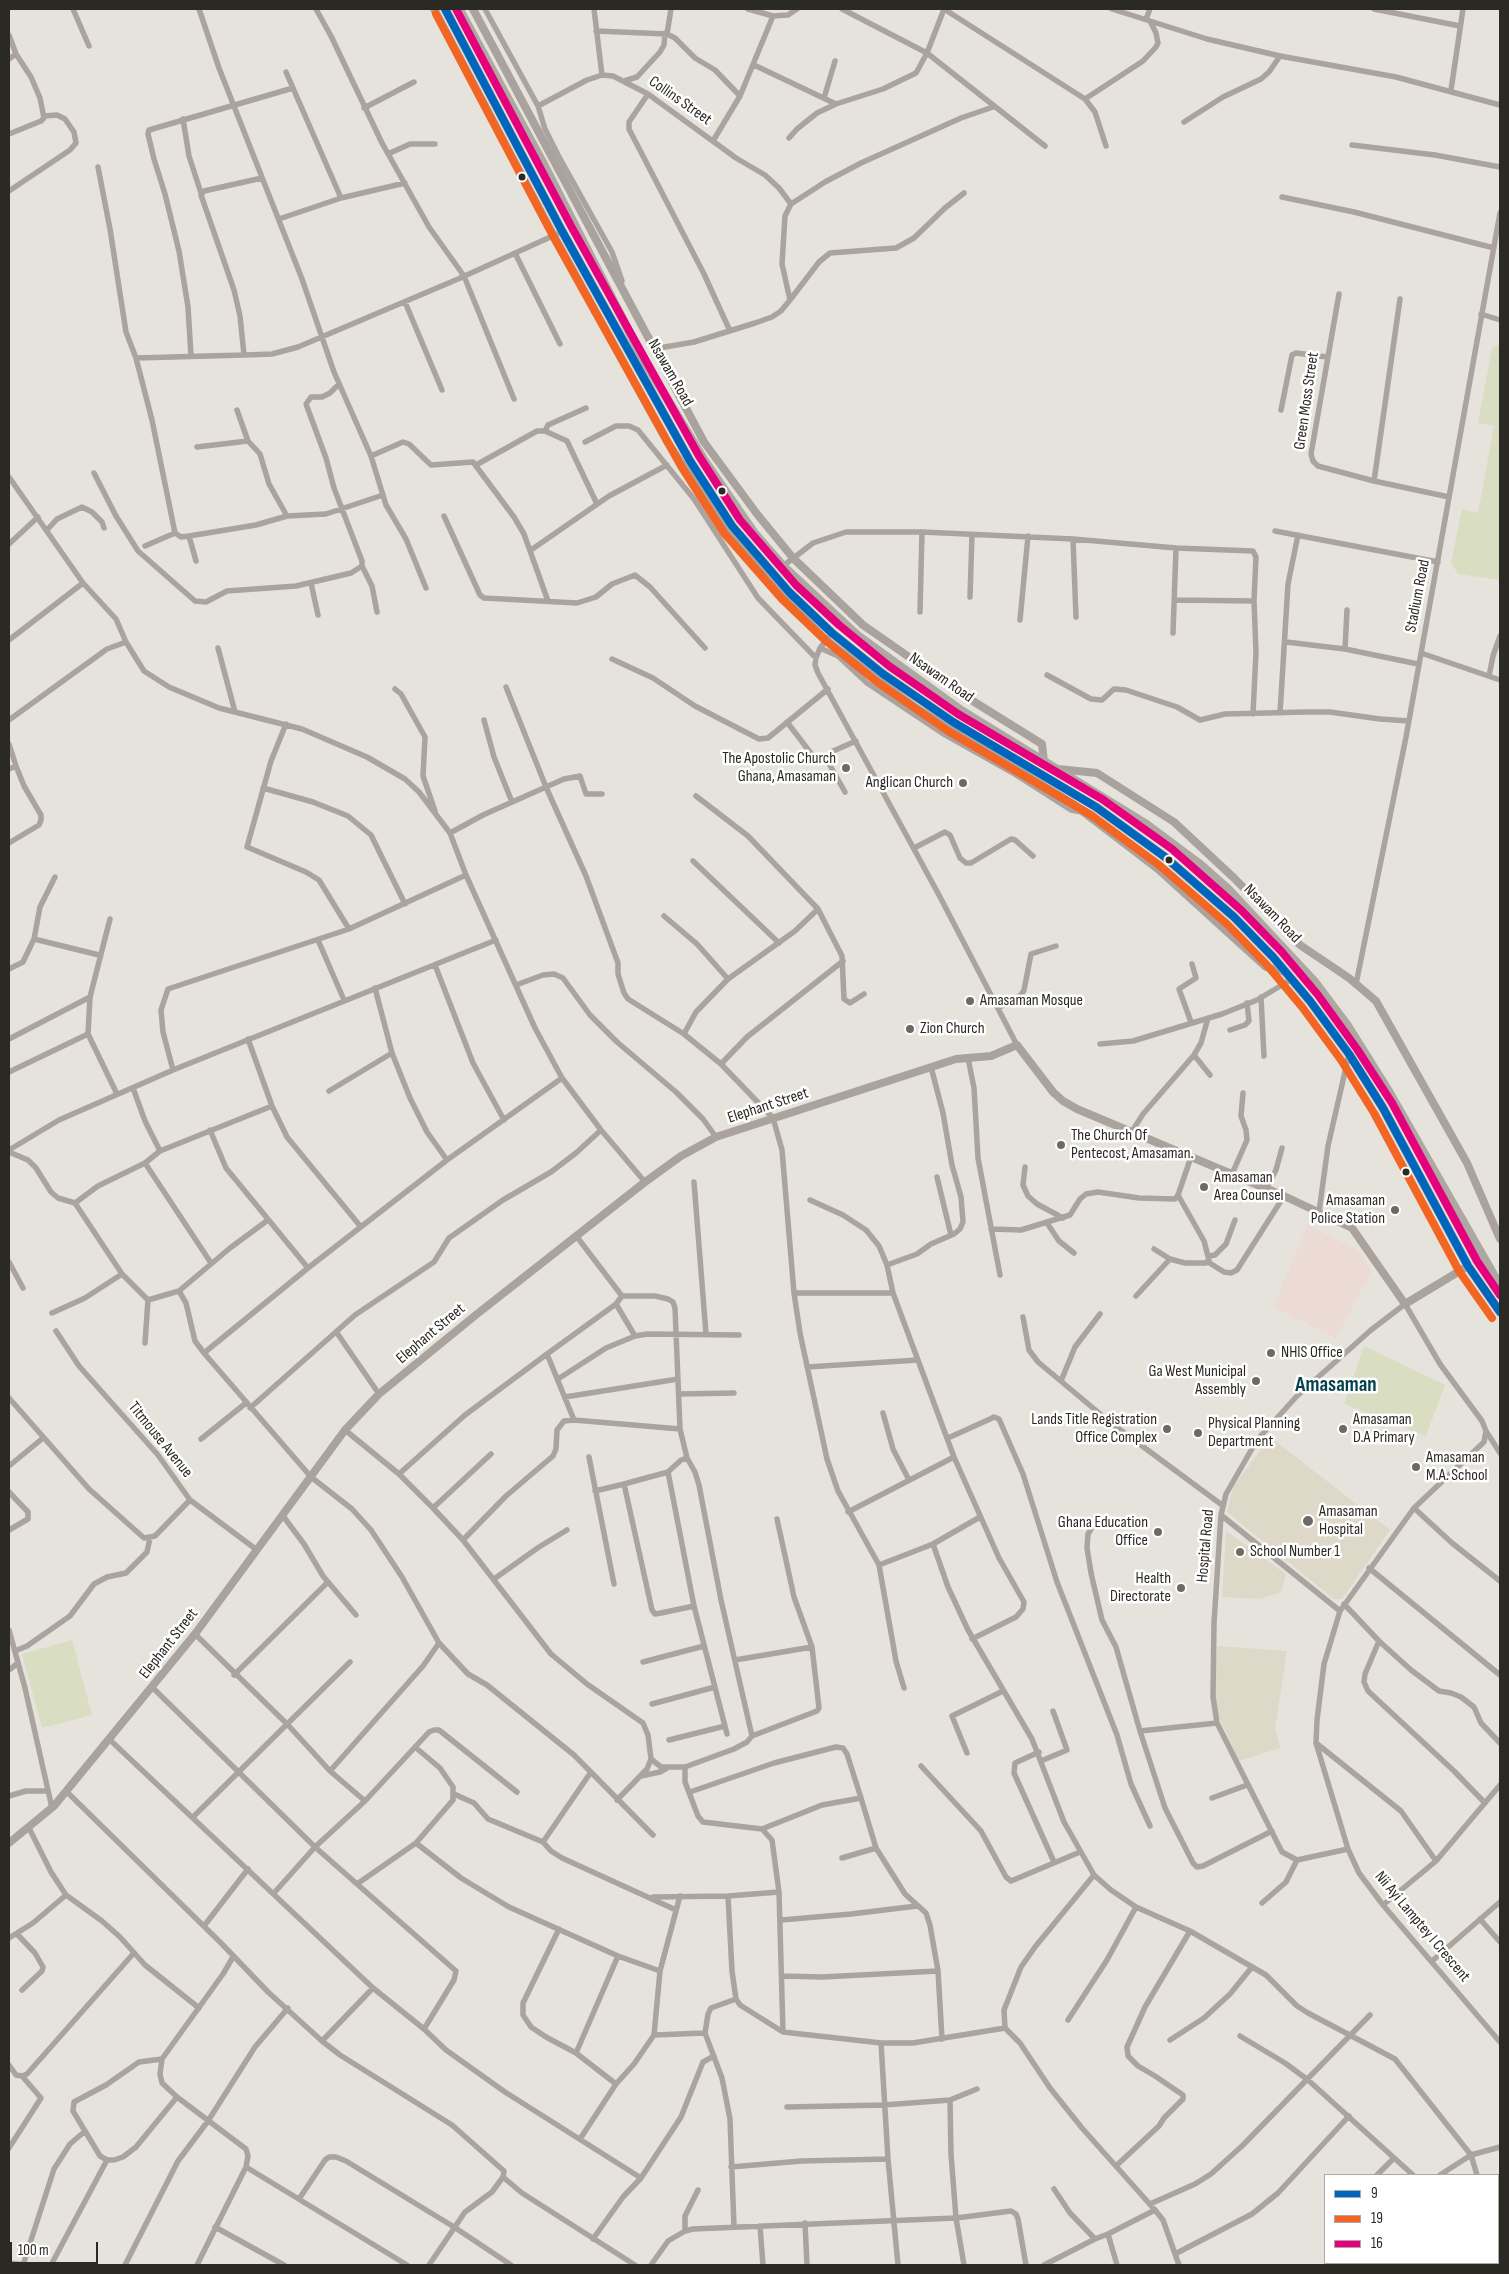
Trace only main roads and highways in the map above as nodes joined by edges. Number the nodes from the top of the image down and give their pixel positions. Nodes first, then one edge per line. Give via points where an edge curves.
1 (434, 9) edge
2 (445, 9) edge
3 (459, 9) edge
4 (473, 9) edge
5 (829, 637) junction
6 (1044, 762) junction
7 (1057, 769) junction
8 (1285, 972) junction
9 (1500, 1239) edge
10 (1468, 1266) junction
11 (1500, 1286) edge
12 (1405, 1304) joint
13 (1500, 1312) edge
14 (9, 1843) edge

1 - 5 main road via 553,235 668,443 721,522 761,572
2 - 5 highway, Nsawam Road via 562,231 690,461 732,526
3 - 6 highway, Nsawam Road via 642,356 738,510 783,566 858,636 959,709
4 - 6 main road via 704,442 757,514 793,558 863,625 968,698 1042,744
5 - 8 highway, Nsawam Road via 953,722 1125,827 1234,917
5 - 8 main road via 916,708 1084,812 1158,869 1266,967
6 - 7 highway, Nsawam Road
7 - 9 main road via 1097,773 1174,822 1300,945 1376,1001 1467,1163
7 - 11 highway, Nsawam Road via 1146,824 1201,865 1228,889 1314,981 1348,1025 1389,1092
8 - 10 highway, Nsawam Road via 1350,1054 1383,1108
10 - 12 main road, Hospital Road
10 - 13 highway, Nsawam Road
12 - 14 main road, Elephant Street via 1352,1228 1063,1101 1017,1045 1003,1052 956,1059 716,1137 681,1156 645,1182 379,1394 345,1430 195,1634 152,1687 52,1808

